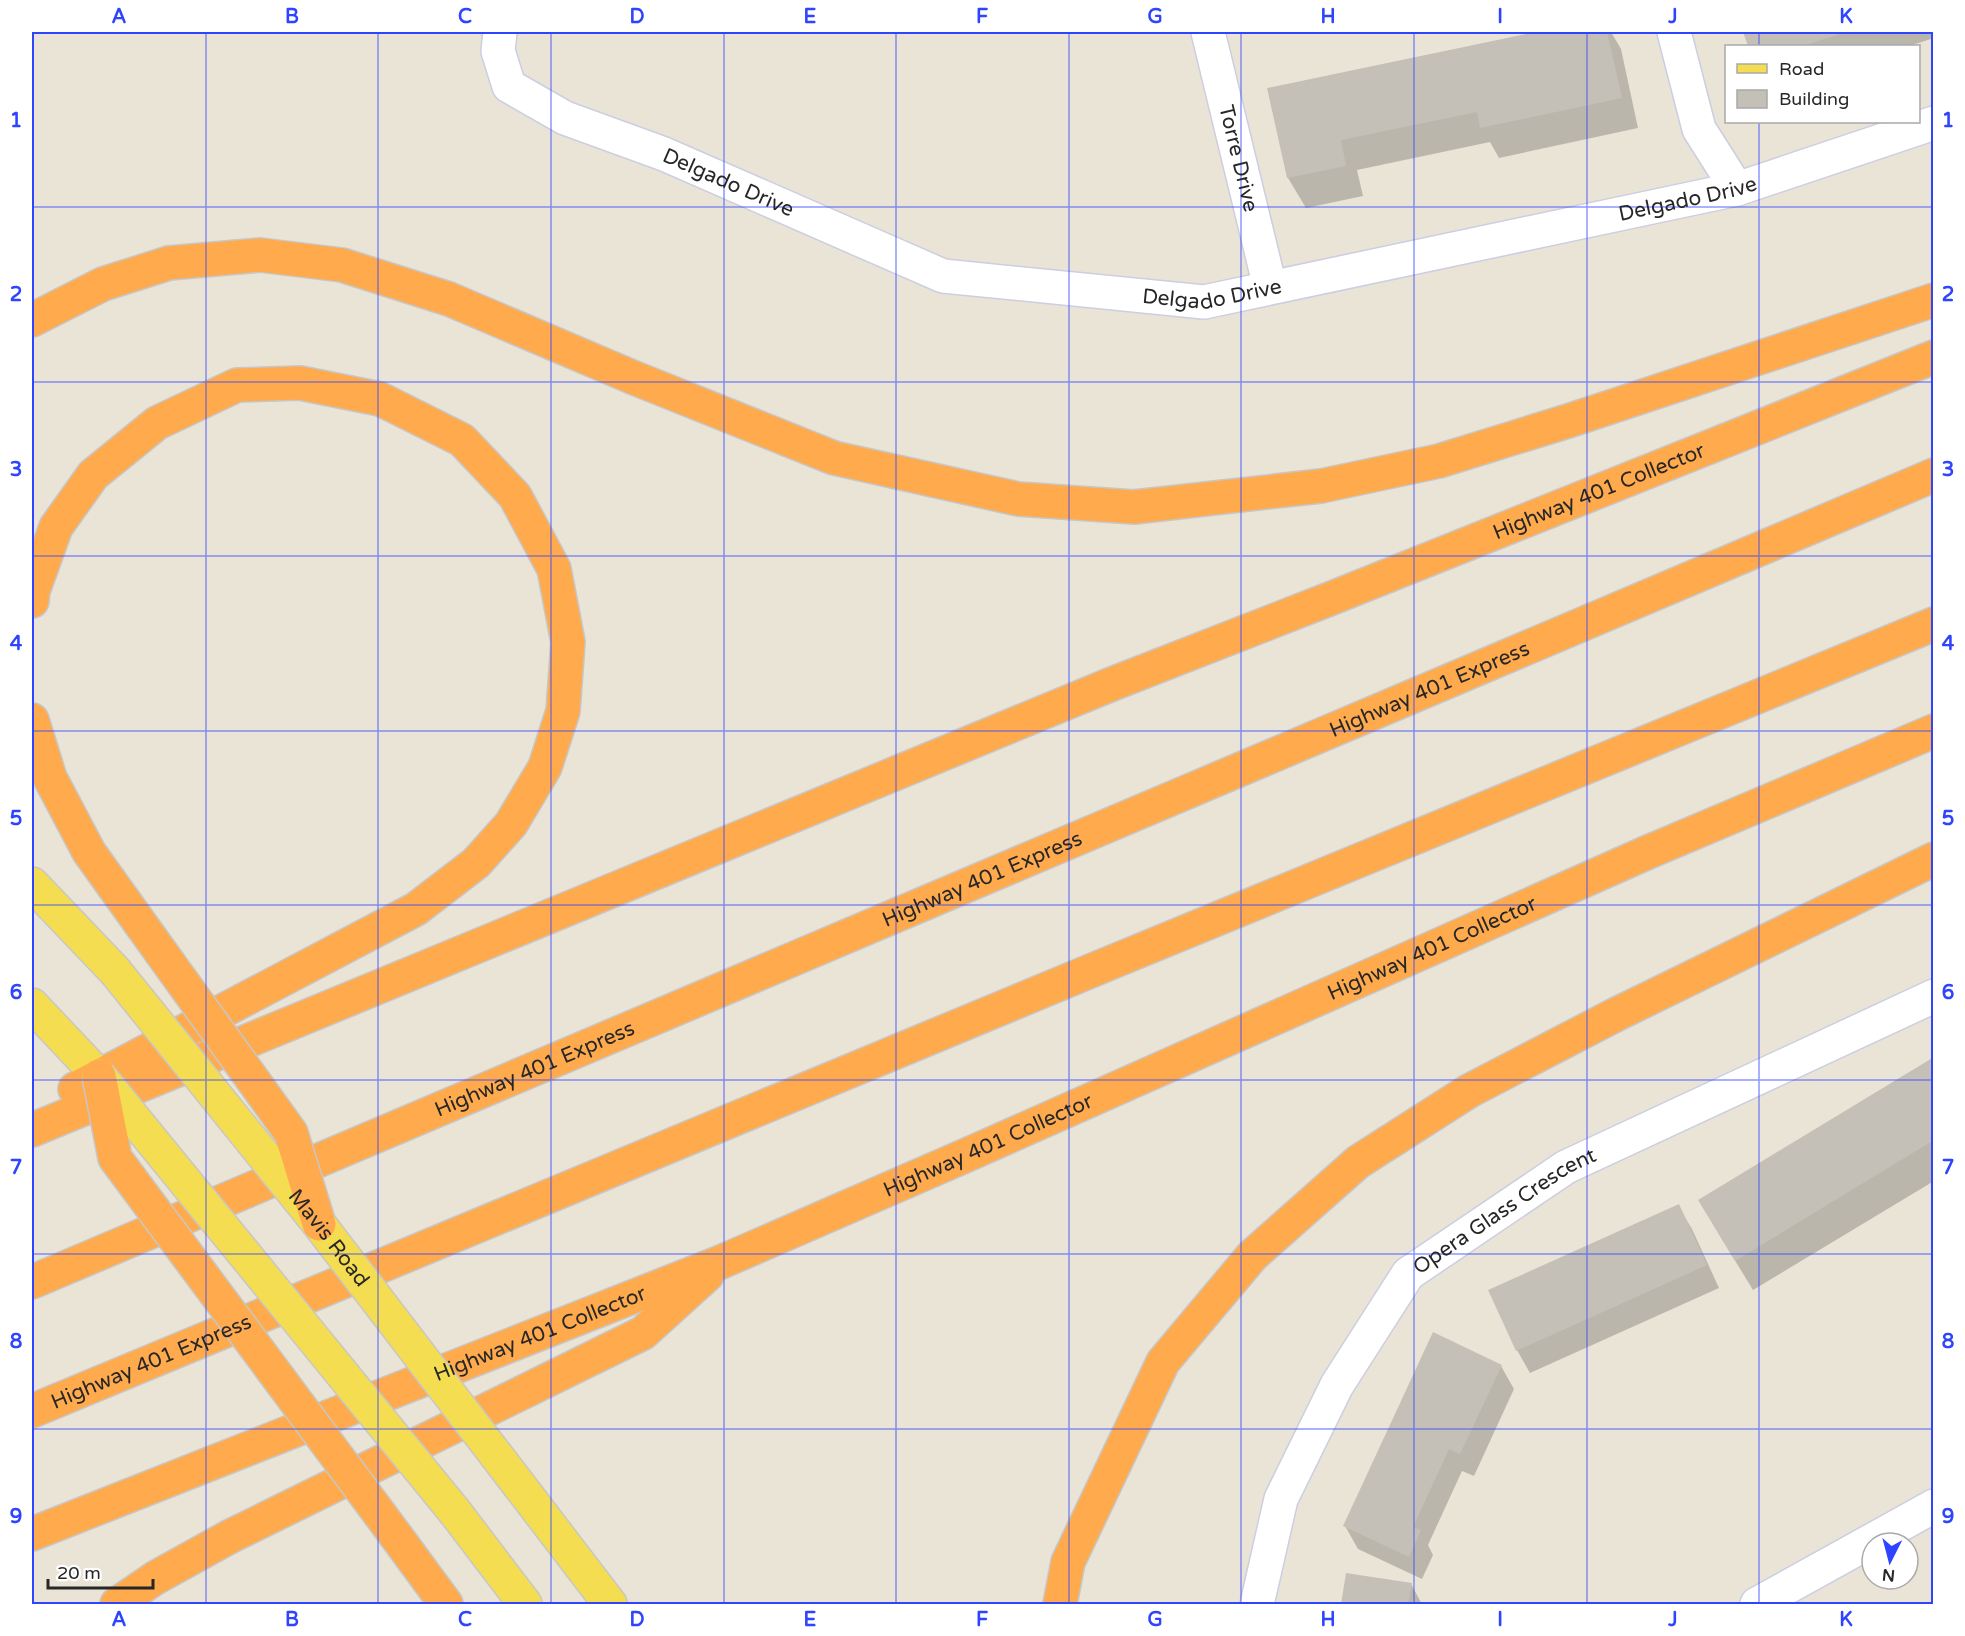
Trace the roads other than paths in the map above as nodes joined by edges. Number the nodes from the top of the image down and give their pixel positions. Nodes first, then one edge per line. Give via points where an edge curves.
1 (500, 32) edge
2 (1208, 32) edge
3 (1674, 32) edge
4 (1934, 123) edge
5 (1737, 189) junction
6 (1270, 287) junction
7 (1934, 300) edge
8 (32, 320) edge
9 (1934, 357) edge
10 (1934, 475) edge
11 (32, 601) edge
12 (1934, 624) edge
13 (32, 720) edge
14 (1934, 731) edge
15 (1934, 859) edge
16 (32, 884) edge
17 (1934, 996) edge
18 (32, 1005) edge
19 (99, 1076) junction
20 (32, 1112) edge
21 (32, 1130) edge
22 (319, 1224) junction
23 (721, 1262) junction
24 (32, 1282) edge
25 (32, 1411) edge
26 (1934, 1506) edge
27 (32, 1534) edge
28 (117, 1605) edge
29 (446, 1605) edge
30 (525, 1605) edge
31 (610, 1605) edge
32 (1060, 1605) edge
33 (1257, 1605) edge
34 (1757, 1605) edge

1 - 6 street, Delgado Drive via 498,51 509,86 565,118 664,154 943,276 1204,302
2 - 6 street, Torre Drive
3 - 5 street via 1699,129
4 - 5 street, Delgado Drive
5 - 6 street, Delgado Drive
7 - 8 highway via 1440,461 1321,486 1134,507 1017,499 834,458 449,299 342,265 260,255 169,263 103,284
9 - 21 highway, Highway 401 Collector via 1112,684
10 - 24 highway, Highway 401 Express
11 - 20 highway via 56,527 93,475 111,460 157,423 237,385 300,382 380,399 462,440 515,496 554,569 568,642 563,711 545,767 511,824 476,863 416,909
12 - 25 highway, Highway 401 Express
13 - 22 highway, bridge via 50,778 89,852 291,1133
14 - 23 highway, Highway 401 Collector via 1646,853
15 - 32 highway via 1469,1091 1358,1162 1252,1256 1163,1362 1068,1562
16 - 22 main road, Mavis Road, bridge via 115,970
17 - 33 street, Opera Glass Crescent via 1566,1167 1408,1274 1337,1385 1281,1499
18 - 19 main road
19 - 29 highway, bridge via 115,1158
19 - 30 main road, bridge via 455,1512
22 - 31 main road, Mavis Road, bridge
23 - 27 highway, Highway 401 Collector
23 - 28 highway via 643,1333 229,1538 155,1578
26 - 34 street

